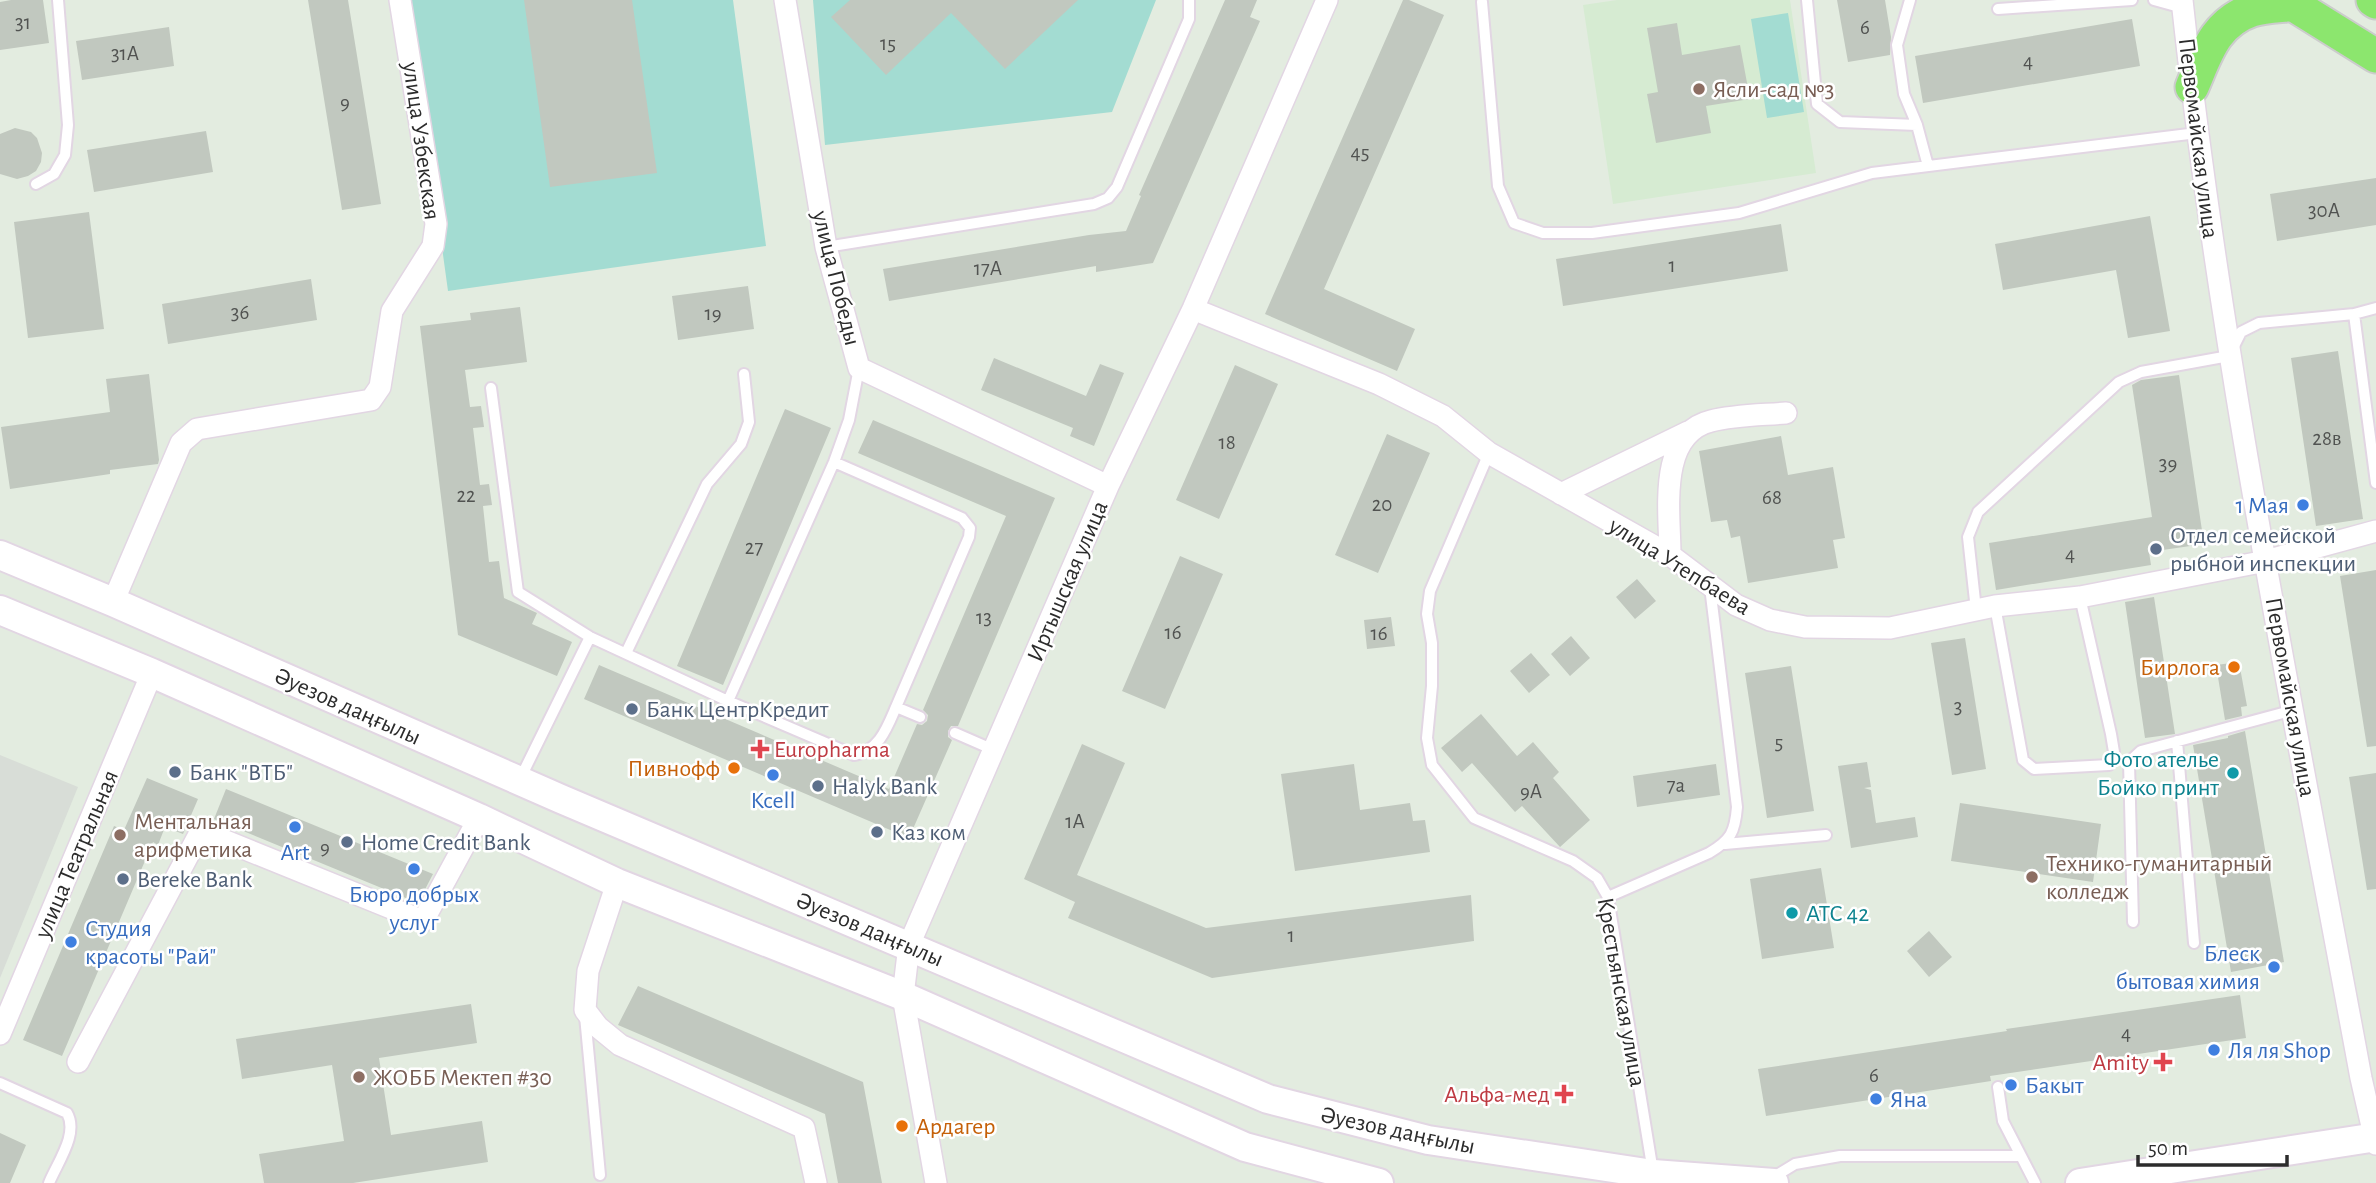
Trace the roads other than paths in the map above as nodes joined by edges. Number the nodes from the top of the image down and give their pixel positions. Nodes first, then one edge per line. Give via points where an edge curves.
1 (58, 0) edge
2 (400, 0) edge
3 (785, 0) edge
4 (1189, 0) edge
5 (1327, 0) edge
6 (1807, 0) edge
7 (1909, 0) edge
8 (2132, 0) edge
9 (2154, 0) edge
10 (1484, 1) edge
11 (2291, 2) edge
12 (2183, 4) edge
13 (1998, 9) dead end
14 (2376, 55) edge
15 (2192, 87) junction
16 (1917, 125) junction
17 (2197, 133) junction
18 (1928, 166) junction
19 (36, 184) dead end
20 (826, 247) junction
21 (2376, 308) edge
22 (1193, 309) junction
23 (2354, 314) junction
24 (2229, 356) junction
25 (859, 368) junction
26 (744, 373) dead end
27 (491, 388) dead end
28 (1786, 413) dead end
29 (1689, 431) junction
30 (1489, 453) junction
31 (834, 462) junction
32 (2376, 483) edge
33 (1108, 486) junction
34 (1561, 494) junction
35 (2376, 531) edge
36 (0, 555) edge
37 (1670, 555) junction
38 (2266, 561) junction
39 (1710, 587) junction
40 (2080, 597) junction
41 (113, 602) junction
42 (1986, 608) junction
43 (0, 610) edge
44 (590, 637) junction
45 (626, 653) junction
46 (152, 673) junction
47 (728, 701) junction
48 (896, 707) junction
49 (2294, 710) junction
50 (920, 717) dead end
51 (955, 733) dead end
52 (2177, 741) junction
53 (994, 750) junction
54 (2129, 762) junction
55 (2109, 765) junction
56 (519, 781) junction
57 (479, 818) junction
58 (1825, 835) dead end
59 (1725, 844) junction
60 (617, 883) junction
61 (1608, 897) junction
62 (2133, 922) dead end
63 (2194, 943) dead end
64 (909, 946) junction
65 (903, 996) junction
66 (584, 1010) junction
67 (0, 1034) edge
68 (78, 1062) dead end
69 (0, 1083) edge
70 (1998, 1087) dead end
71 (2375, 1139) edge
72 (2020, 1156) junction
73 (1653, 1174) junction
74 (600, 1175) dead end
75 (1345, 1178) edge
76 (1764, 1182) edge
77 (49, 1183) edge
78 (816, 1183) edge
79 (936, 1183) edge
80 (1379, 1183) edge
81 (1773, 1183) edge
82 (2035, 1183) edge
83 (2080, 1183) edge

1 - 19 lane via 68,125 65,155 54,174
2 - 41 street, улица Узбекская via 436,224 433,246 391,311 380,387 371,400 197,429 181,443
3 - 20 street, улица Победы
4 - 20 lane via 1189,19 1117,187 1108,198 1094,204
5 - 22 street, Иртышская улица
6 - 16 lane via 1817,104 1840,122
7 - 16 lane via 1897,45 1904,94
8 - 13 lane
9 - 12 lane
10 - 18 lane via 1498,186 1514,223 1544,233 1592,233 1739,213 1872,173
11 - 14 highway
11 - 15 highway via 2252,10 2230,22 2212,38
12 - 15 street, Первомайская улица
15 - 17 street, Первомайская улица
16 - 18 lane
17 - 18 lane
17 - 24 street, Первомайская улица
20 - 25 street, улица Победы
21 - 23 lane
22 - 30 street, улица Утепбаева via 1379,384 1443,416
22 - 33 street, Иртышская улица
23 - 24 lane via 2259,323 2241,332
23 - 32 lane
24 - 38 street, Первомайская улица
24 - 42 lane via 2141,372 2119,382 1978,512 1968,537
25 - 31 lane via 849,420
25 - 33 street, улица Победы
26 - 45 lane via 749,422 741,444 707,484
27 - 44 lane via 518,592
28 - 29 street via 1709,421
29 - 34 street
29 - 37 street via 1670,469
30 - 34 street, улица Утепбаева
30 - 61 lane, Крестьянская улица via 1430,591 1432,686 1427,738 1432,765 1474,818 1573,861 1597,878
31 - 47 lane
31 - 48 lane via 962,517 970,528
33 - 53 street, Иртышская улица
34 - 37 street, улица Утепбаева
35 - 38 street, улица Утепбаева
36 - 41 main road, Әуезов даңғылы
37 - 39 street, улица Утепбаева
38 - 40 street, улица Утепбаева
38 - 49 street, Первомайская улица
39 - 42 street, улица Утепбаева via 1770,620 1805,627 1890,628
39 - 59 lane via 1737,807 1735,827
40 - 42 street, улица Утепбаева
40 - 55 lane via 2111,734 2114,752
41 - 56 main road, Әуезов даңғылы
42 - 55 lane via 2023,760 2034,769
43 - 46 main road, Әуезов даңғылы
44 - 45 lane
44 - 56 lane
45 - 47 lane
46 - 57 main road, Әуезов даңғылы
46 - 67 street, улица Театральная
47 - 48 lane via 854,755 866,753 884,736
48 - 50 lane
49 - 52 lane
49 - 71 street, Первомайская улица
51 - 53 lane
52 - 54 lane via 2141,751
52 - 63 lane
53 - 64 street, Иртышская улица
54 - 55 lane
54 - 62 lane
56 - 64 main road, Әуезов даңғылы
57 - 60 main road, Әуезов даңғылы
57 - 68 street via 423,921 201,831
58 - 59 lane
59 - 61 lane
60 - 65 main road, Әуезов даңғылы
60 - 66 street via 589,971
61 - 73 lane, Крестьянская улица
64 - 65 street, Иртышская улица
64 - 73 main road, Әуезов даңғылы via 1268,1099 1428,1140
65 - 75 main road, Әуезов даңғылы via 1245,1147
65 - 79 street, Иртышская улица
66 - 74 lane
66 - 78 street via 620,1045 804,1128
69 - 77 lane via 67,1114 72,1122
70 - 72 lane via 2003,1121
71 - 83 main road
72 - 76 lane via 1840,1156 1794,1164
72 - 82 lane
73 - 76 main road, Әуезов даңғылы
75 - 80 main road, Әуезов даңғылы
76 - 81 main road, Әуезов даңғылы

